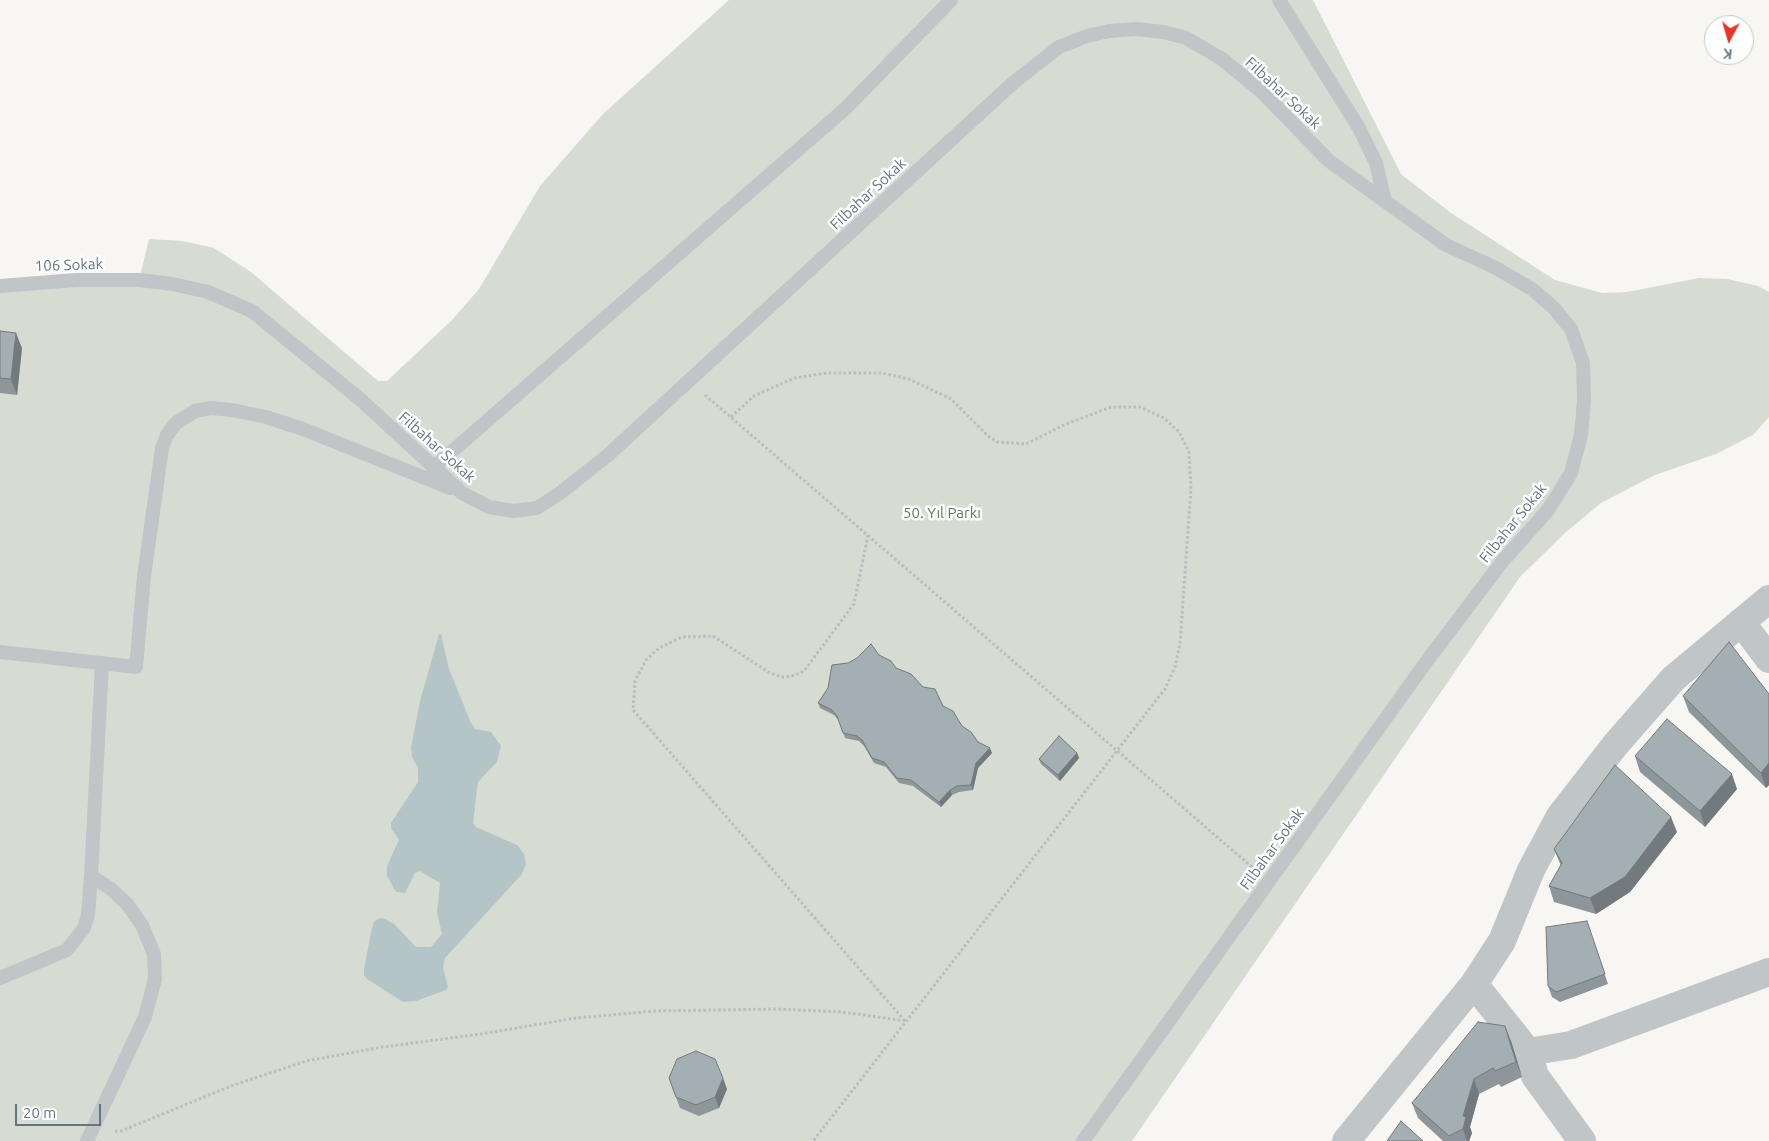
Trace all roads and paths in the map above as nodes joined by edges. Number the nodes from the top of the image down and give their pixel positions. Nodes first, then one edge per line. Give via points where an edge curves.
1 (951, 0) edge
2 (1278, 0) edge
3 (1385, 201) junction
4 (140, 280) joint
5 (0, 286) edge
6 (689, 380) junction
7 (731, 417) junction
8 (433, 468) junction
9 (462, 493) junction
10 (868, 535) junction
11 (1769, 599) edge
12 (1742, 622) junction
13 (0, 652) edge
14 (1769, 658) edge
15 (102, 664) junction
16 (1116, 750) junction
17 (91, 876) junction
18 (1269, 881) junction
19 (1769, 972) edge
20 (0, 978) edge
21 (1474, 984) junction
22 (906, 1022) junction
23 (1528, 1052) junction
24 (90, 1136) edge
25 (813, 1141) edge
26 (1083, 1141) edge
27 (1346, 1141) edge
28 (1582, 1141) edge

1 - 8 lane via 846,108
2 - 3 lane via 1359,128 1376,164
3 - 6 lane, Filbahar Sokak via 1329,161 1262,92 1222,59 1186,38 1136,29 1087,36 1059,47 1013,83
3 - 18 lane, Filbahar Sokak via 1446,245 1494,266 1532,289 1554,308 1571,329 1582,363 1584,401 1581,435 1571,473 1548,510 1502,562 1428,658
4 - 5 lane, 106 Sokak via 76,280
4 - 8 lane, Filbahar Sokak via 208,292 252,312 361,400
6 - 7 path
6 - 9 lane, Filbahar Sokak via 607,456 537,508 514,511 490,507
7 - 10 path
7 - 16 path via 754,396 794,378 857,372 909,379 932,389 951,399 988,436 1012,445 1026,444 1111,407 1140,407 1164,418 1179,432 1190,452 1191,489 1180,644 1165,690
8 - 9 lane, Filbahar Sokak
9 - 15 lane via 275,420 232,410 211,408 195,411 176,424 162,448 146,557 136,667
10 - 16 path
10 - 22 path via 854,604 804,671 782,677 770,673 713,636 682,637 659,648 646,660 635,681 633,710
11 - 12 street
12 - 14 street
12 - 21 street via 1673,679 1616,744 1560,816 1532,870 1502,941
13 - 15 lane
15 - 17 lane
16 - 18 path
16 - 22 path
17 - 20 lane via 88,915 77,939 67,950
17 - 24 lane via 111,888 142,925 154,954 155,980 145,1017
18 - 26 lane, Filbahar Sokak
19 - 23 street via 1572,1045
21 - 23 street
21 - 27 street
22 - 24 path via 842,1012 777,1009 655,1011 576,1018 306,1061 231,1086 122,1131
22 - 25 path
23 - 28 street via 1535,1076

